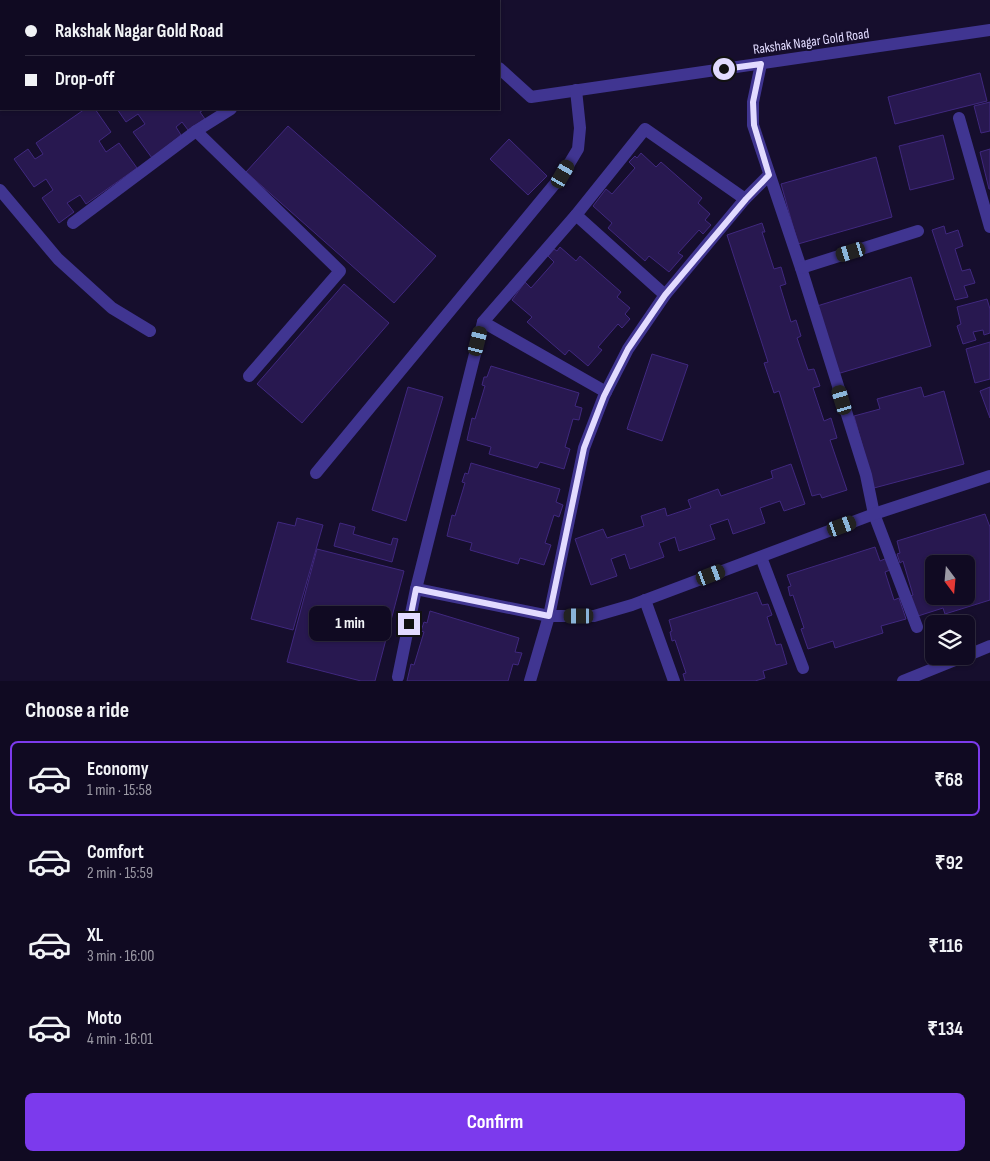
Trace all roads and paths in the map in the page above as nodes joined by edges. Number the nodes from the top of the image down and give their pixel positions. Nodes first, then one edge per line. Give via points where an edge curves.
1 (990, 30) edge
2 (761, 64) junction
3 (500, 69) edge
4 (576, 90) junction
5 (229, 110) edge
6 (959, 118) dead end
7 (196, 132) junction
8 (769, 175) junction
9 (0, 190) edge
10 (746, 199) junction
11 (576, 215) junction
12 (73, 223) dead end
13 (990, 227) edge
14 (918, 231) dead end
15 (801, 268) junction
16 (665, 295) junction
17 (483, 322) junction
18 (150, 331) dead end
19 (249, 376) dead end
20 (606, 392) junction
21 (316, 473) dead end
22 (990, 476) edge
23 (874, 514) junction
24 (761, 557) junction
25 (416, 589) junction
26 (645, 600) junction
27 (549, 616) junction
28 (917, 627) dead end
29 (990, 646) edge
30 (975, 652) edge
31 (943, 665) edge
32 (803, 668) dead end
33 (398, 677) dead end
34 (530, 681) edge
35 (674, 681) edge
36 (903, 681) edge

1 - 2 street, Rakshak Nagar Gold Road
2 - 4 street, Rakshak Nagar Gold Road
2 - 8 street via 753,102 754,125
3 - 4 street, Rakshak Nagar Gold Road via 531,97
4 - 21 street via 580,128 578,149 563,174
5 - 7 street
6 - 13 street
7 - 12 street
7 - 19 street via 340,271
8 - 10 street
8 - 15 street
9 - 18 street via 58,258 112,308
10 - 11 street via 644,129
10 - 16 street
11 - 16 street
11 - 17 street
14 - 15 street
15 - 23 street via 866,475
16 - 20 street via 628,349
17 - 20 street
17 - 25 street
20 - 27 street via 584,448
22 - 23 street
23 - 24 street
23 - 28 street
24 - 26 street
24 - 32 street
25 - 27 street
25 - 33 street
26 - 27 street via 594,616
26 - 35 street
27 - 34 street
29 - 30 street
31 - 36 street

